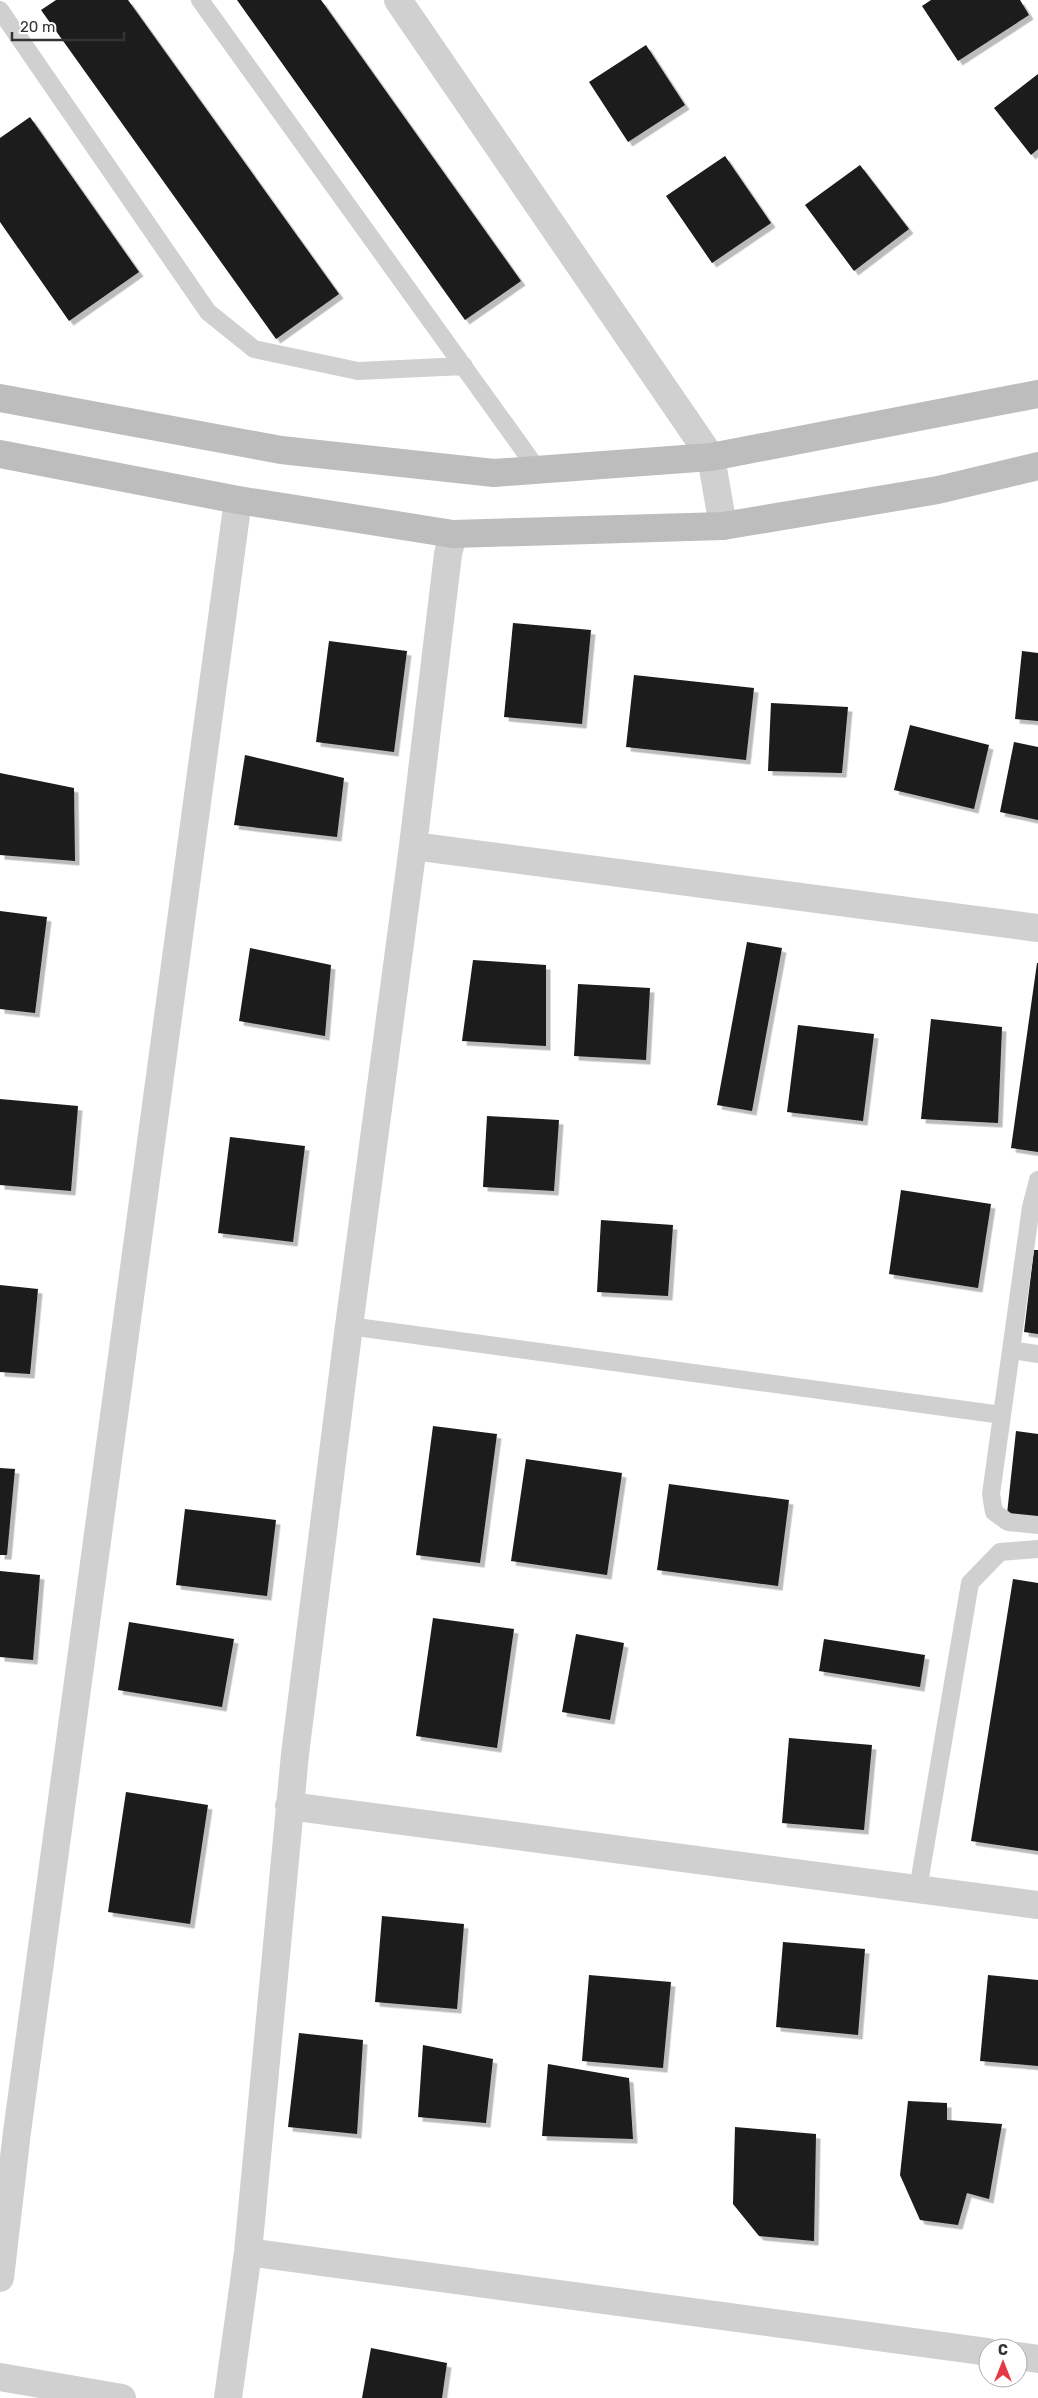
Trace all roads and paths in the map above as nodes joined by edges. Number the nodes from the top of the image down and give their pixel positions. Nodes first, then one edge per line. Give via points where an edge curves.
1 (200, 0) edge
2 (398, 0) edge
3 (0, 10) edge
4 (464, 366) junction
5 (1038, 394) edge
6 (0, 398) edge
7 (0, 454) edge
8 (711, 457) junction
9 (1038, 466) edge
10 (538, 470) junction
11 (238, 500) junction
12 (723, 526) junction
13 (453, 534) junction
14 (413, 846) junction
15 (1038, 928) edge
16 (1038, 1180) edge
17 (348, 1326) junction
18 (1011, 1350) junction
19 (1038, 1354) edge
20 (1002, 1415) junction
21 (1038, 1525) edge
22 (1038, 1549) edge
23 (289, 1806) junction
24 (918, 1889) junction
25 (1038, 1905) edge
26 (248, 2252) junction
27 (0, 2278) edge
28 (978, 2351) edge
29 (0, 2377) edge
30 (122, 2398) edge
31 (228, 2398) edge

1 - 4 lane
2 - 8 street
3 - 4 lane via 208,312 254,349 358,371
4 - 10 lane
5 - 8 main road
6 - 10 main road via 281,450 494,473
7 - 11 main road
8 - 10 main road
8 - 12 street
9 - 12 main road via 938,490
11 - 13 main road
11 - 27 street via 17,2132
12 - 13 main road
13 - 14 street
14 - 15 street
14 - 17 street
16 - 18 lane via 1031,1207
17 - 20 lane
17 - 23 street
18 - 19 lane
18 - 20 lane
20 - 21 lane via 991,1494 994,1512 1008,1522
22 - 24 lane via 1000,1552 970,1583
23 - 24 street
23 - 26 street
24 - 25 street
26 - 28 street
26 - 31 street
29 - 30 street

